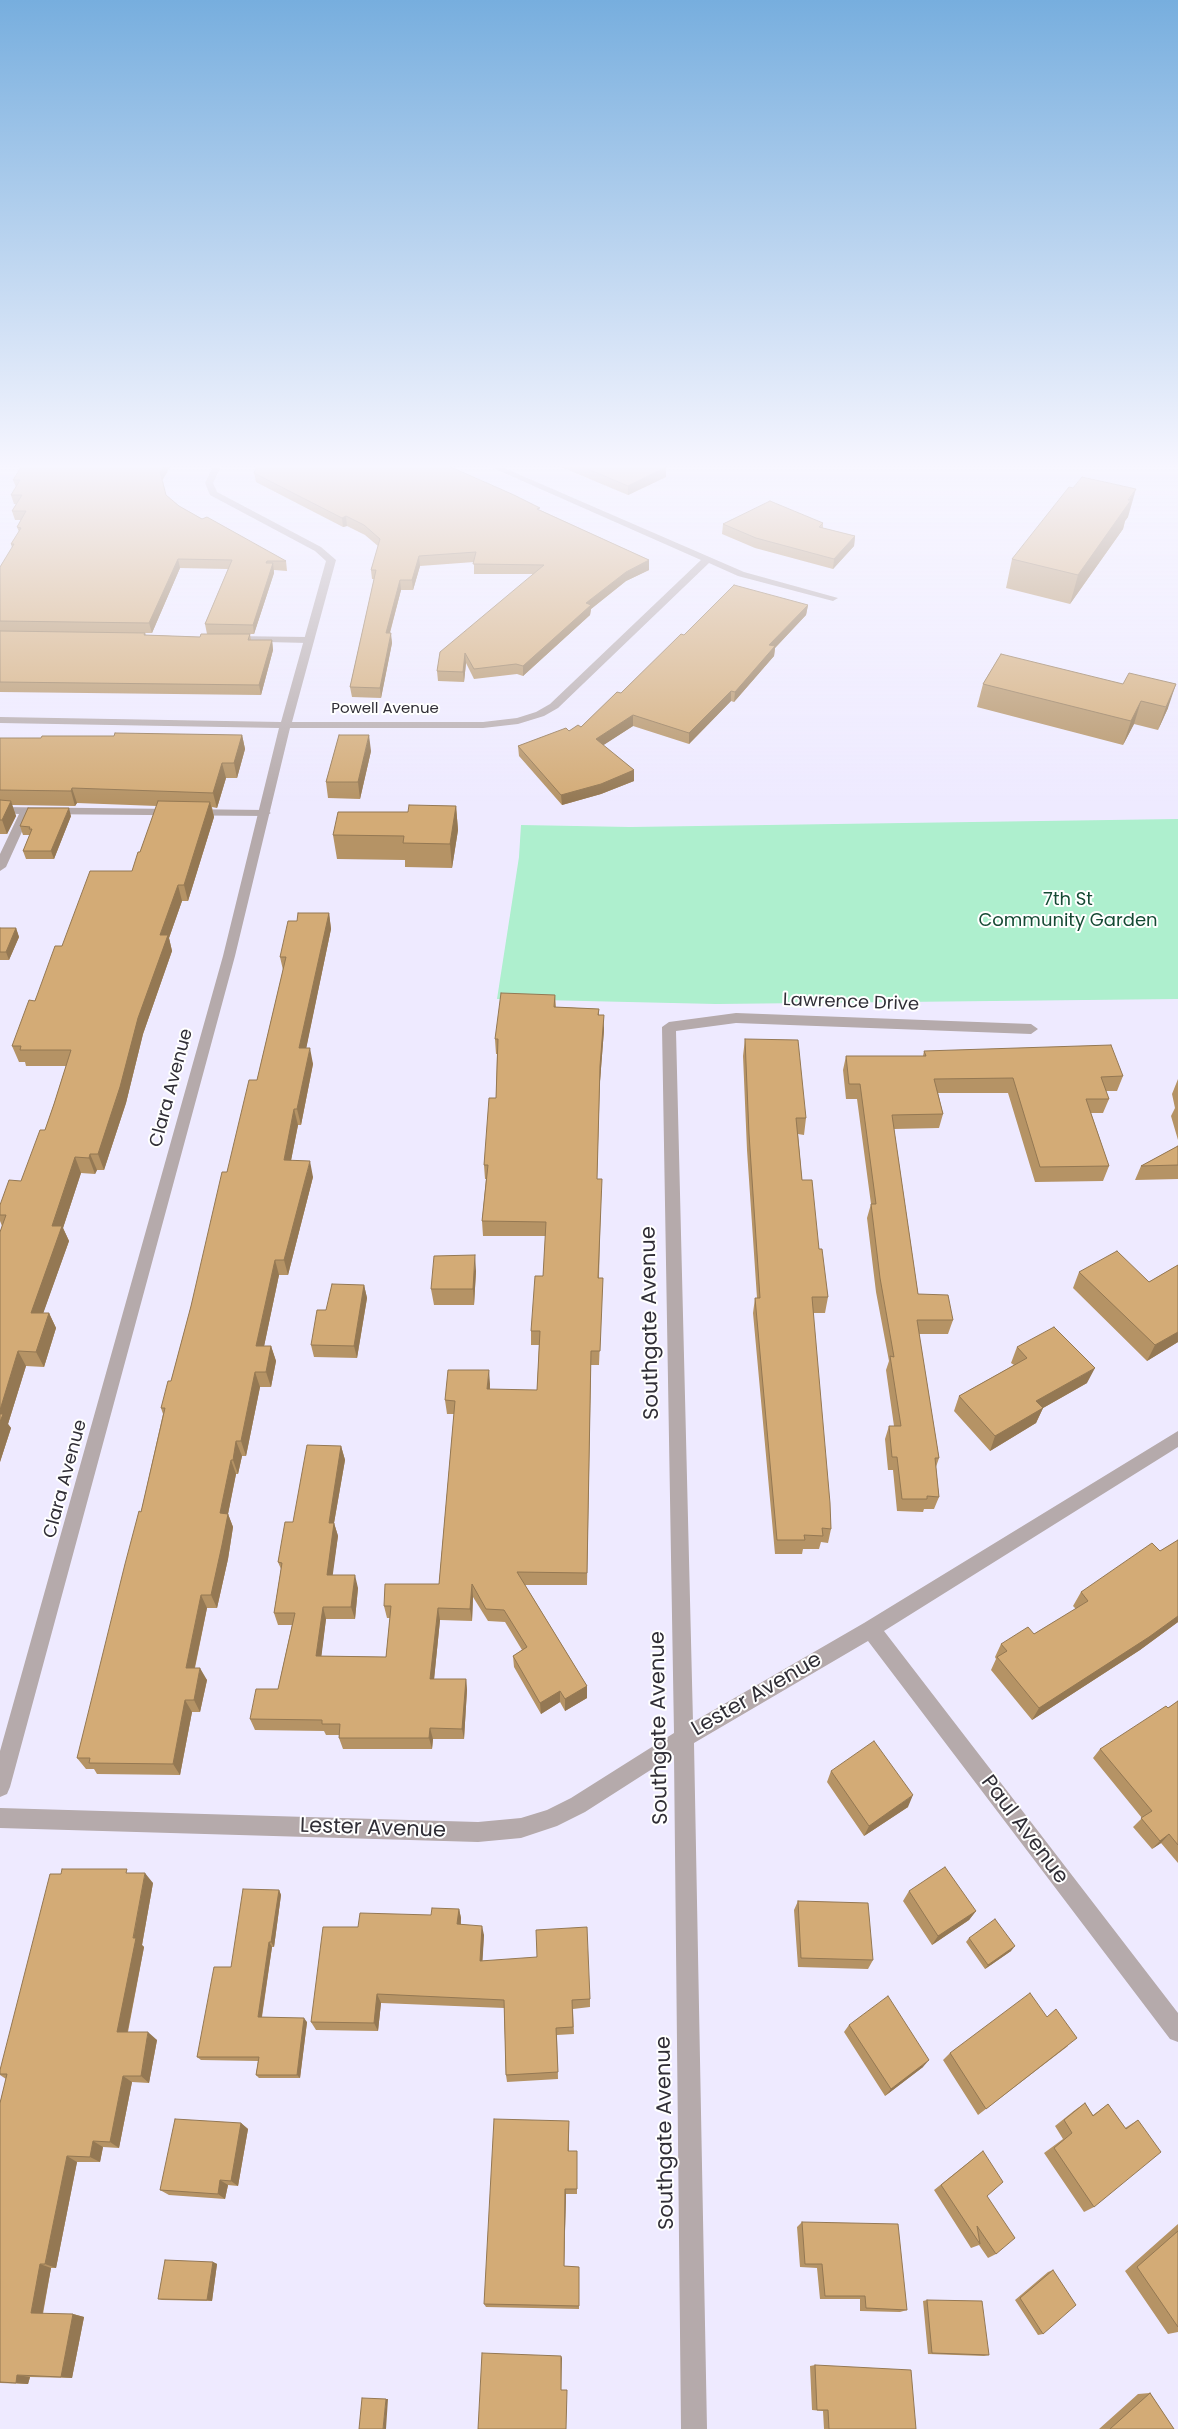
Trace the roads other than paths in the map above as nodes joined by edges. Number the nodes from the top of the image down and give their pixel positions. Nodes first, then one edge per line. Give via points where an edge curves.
1 (326, 577) edge
2 (689, 577) edge
3 (754, 577) edge
4 (833, 598) dead end
5 (219, 639) edge
6 (308, 640) junction
7 (0, 720) edge
8 (286, 724) junction
9 (0, 810) edge
10 (26, 810) junction
11 (265, 813) junction
12 (0, 867) edge
13 (669, 1026) joint
14 (1031, 1029) dead end
15 (1178, 1438) edge
16 (871, 1630) junction
17 (684, 1738) junction
18 (0, 1787) edge
19 (0, 1818) edge
20 (1178, 2030) edge
21 (694, 2429) edge

1 - 6 street, Clara Avenue
2 - 8 street, Powell Avenue via 567,695 533,717 506,724 483,725
3 - 4 street
5 - 6 street
6 - 8 street, Clara Avenue
7 - 8 street, Powell Avenue
8 - 11 street, Clara Avenue
9 - 10 street
10 - 11 street
10 - 12 street
11 - 18 street, Clara Avenue via 229,956
13 - 14 street, Lawrence Drive via 736,1018 780,1018
13 - 17 street, Southgate Avenue
15 - 16 street, Lester Avenue
16 - 17 street, Lester Avenue
16 - 20 street, Paul Avenue
17 - 19 street, Lester Avenue via 578,1805 550,1819 521,1828 478,1832
17 - 21 street, Southgate Avenue

